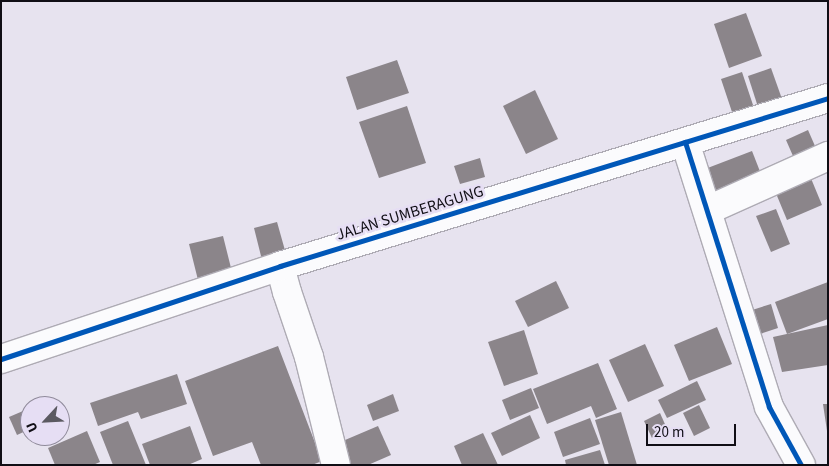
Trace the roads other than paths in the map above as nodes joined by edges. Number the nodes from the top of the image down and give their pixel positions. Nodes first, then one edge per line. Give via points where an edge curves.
1 (828, 98) edge
2 (688, 150) junction
3 (828, 156) edge
4 (706, 204) junction
5 (280, 266) junction
6 (1, 359) edge
7 (336, 465) edge
8 (801, 465) edge

1 - 2 street, JALAN SUMBERAGUNG
2 - 4 street
2 - 5 street, JALAN SUMBERAGUNG
3 - 4 street
4 - 8 street via 769,407
5 - 6 street, JALAN SUMBERAGUNG
5 - 7 street via 309,357

